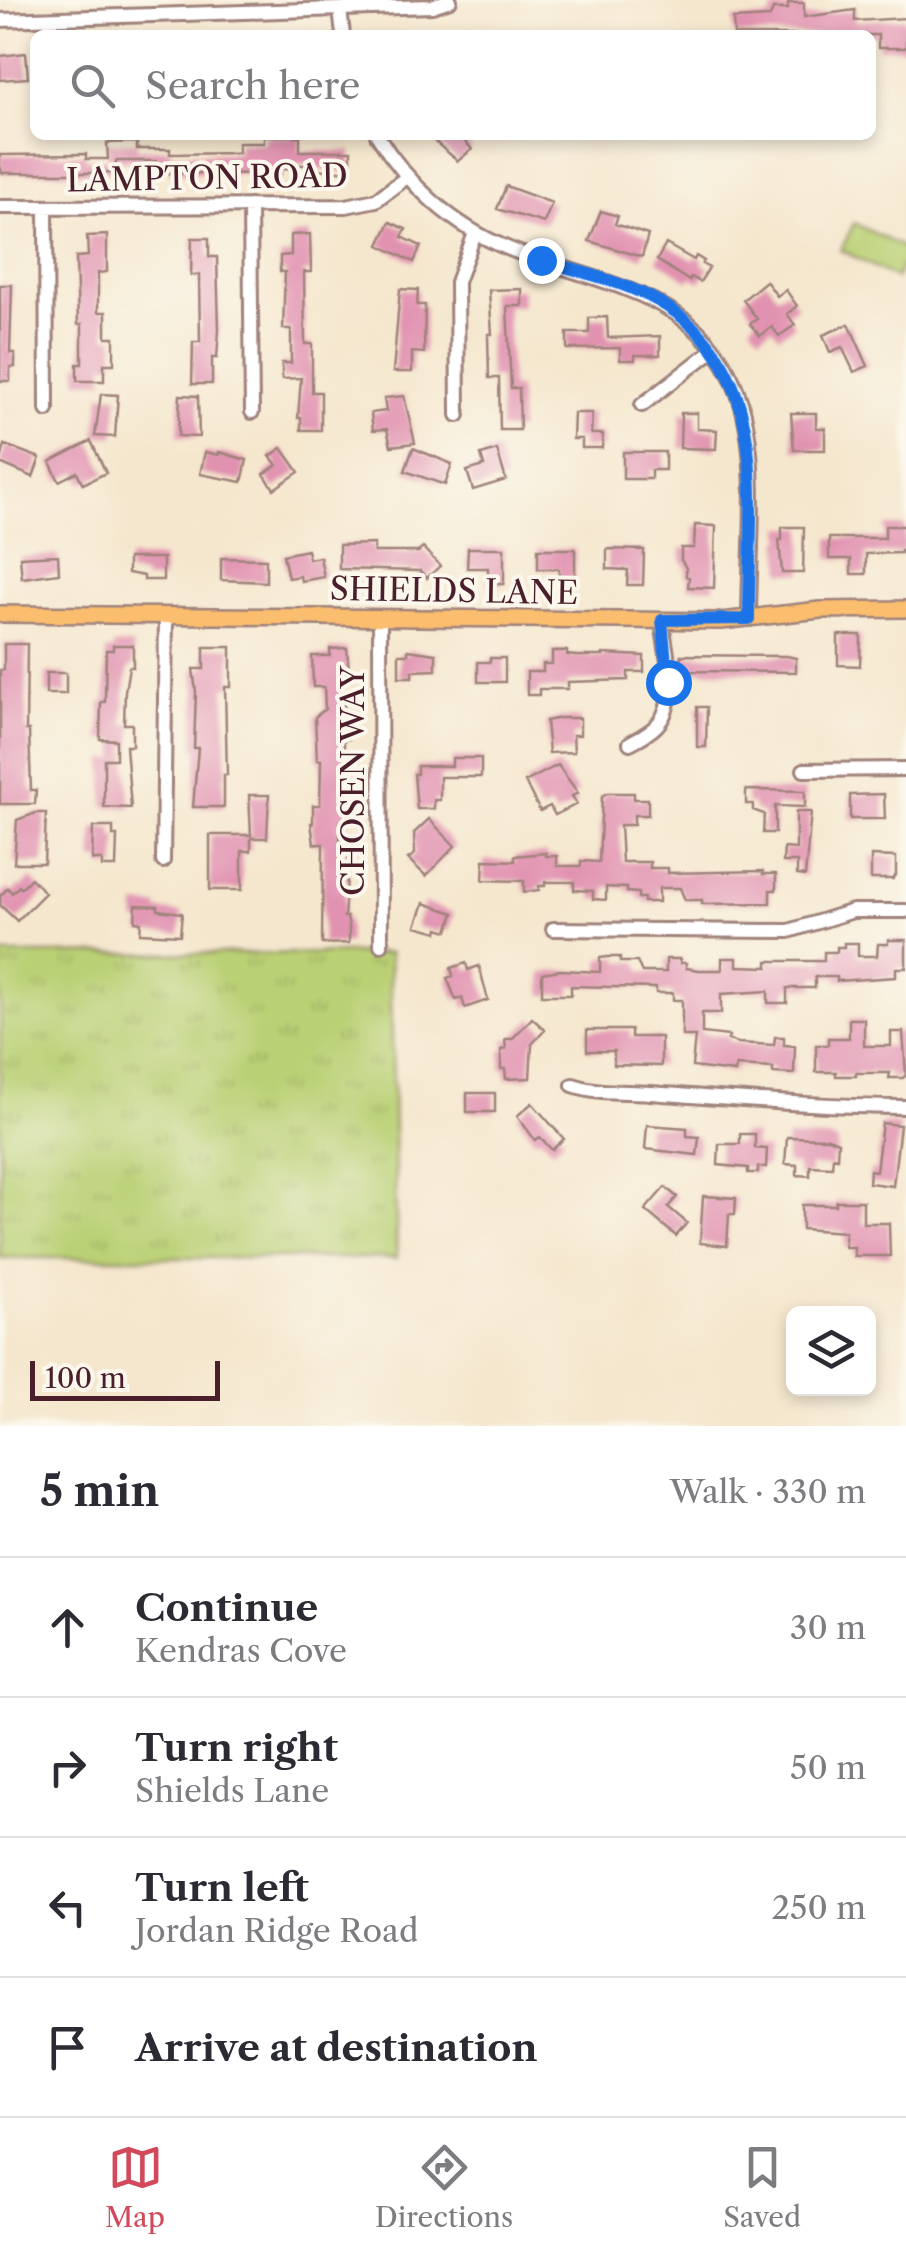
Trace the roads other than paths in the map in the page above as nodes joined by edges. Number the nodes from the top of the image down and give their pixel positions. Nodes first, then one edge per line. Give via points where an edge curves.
1 (450, 0) edge
2 (162, 7) edge
3 (340, 9) junction
4 (0, 20) edge
5 (342, 30) edge
6 (381, 140) edge
7 (407, 177) junction
8 (250, 206) junction
9 (46, 207) junction
10 (0, 208) edge
11 (475, 233) junction
12 (713, 350) junction
13 (642, 405) dead end
14 (46, 410) dead end
15 (252, 412) dead end
16 (458, 415) dead end
17 (906, 609) edge
18 (0, 614) edge
19 (166, 616) junction
20 (380, 618) junction
21 (749, 619) junction
22 (662, 620) junction
23 (630, 743) dead end
24 (804, 770) dead end
25 (906, 770) edge
26 (162, 861) dead end
27 (906, 911) edge
28 (553, 929) dead end
29 (381, 945) dead end
30 (573, 1085) dead end
31 (906, 1107) edge

1 - 3 street
2 - 3 street
2 - 4 street
3 - 5 street
6 - 7 street
7 - 8 street, LAMPTON ROAD via 361,204
7 - 11 street
8 - 9 street, LAMPTON ROAD
8 - 15 street
9 - 10 street, LAMPTON ROAD
9 - 14 street
11 - 12 street via 652,298
11 - 16 street via 457,282
12 - 13 street
12 - 21 street via 732,380 747,428
17 - 21 main road, SHIELDS LANE
18 - 19 main road, SHIELDS LANE
19 - 20 main road, SHIELDS LANE
19 - 26 street
20 - 22 main road, SHIELDS LANE
20 - 29 street, CHOSEN WAY
21 - 22 main road, SHIELDS LANE
22 - 23 street via 665,713
24 - 25 street
27 - 28 street via 853,911 796,930
30 - 31 street via 600,1093

